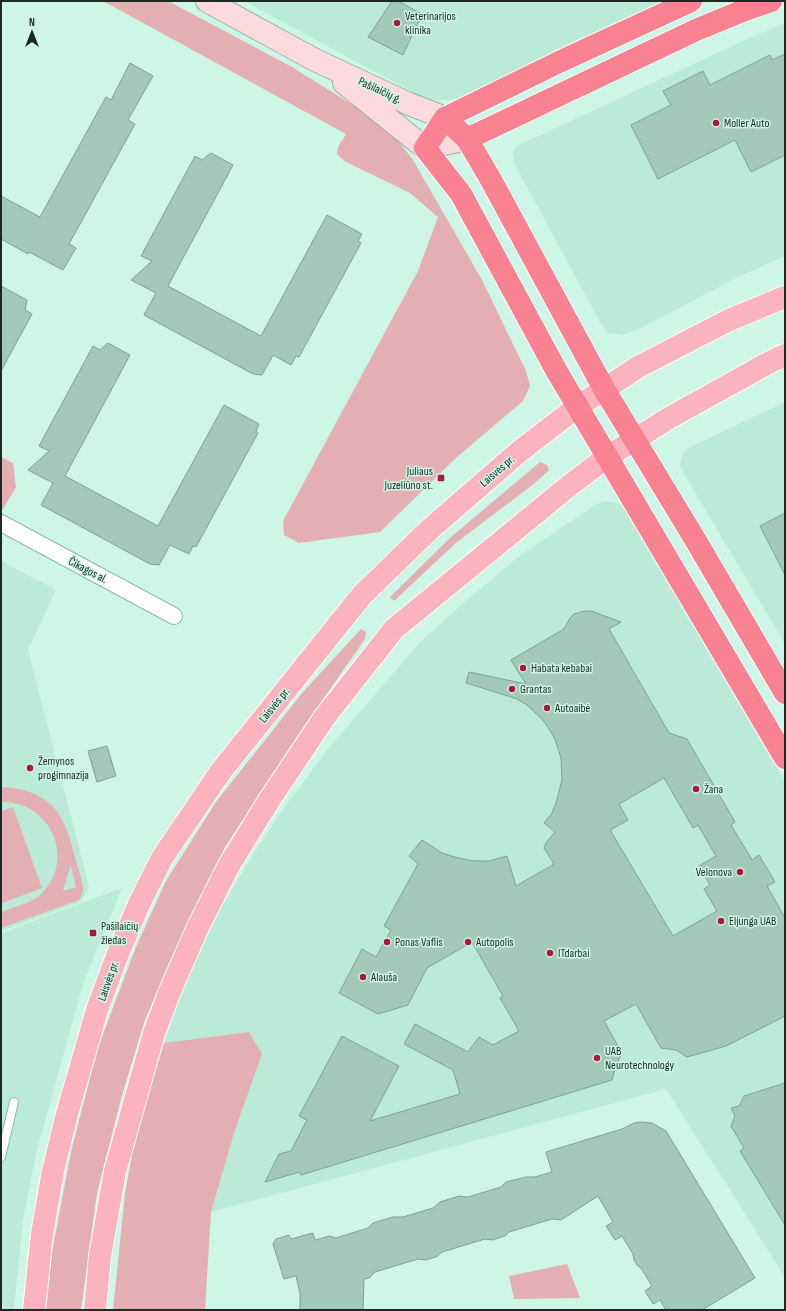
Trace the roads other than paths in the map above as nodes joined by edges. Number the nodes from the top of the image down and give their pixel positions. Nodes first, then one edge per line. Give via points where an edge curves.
1 (207, 1) edge
2 (691, 1) edge
3 (771, 1) edge
4 (315, 60) junction
5 (445, 118) junction
6 (467, 139) junction
7 (425, 148) junction
8 (785, 297) edge
9 (785, 355) edge
10 (604, 389) junction
11 (578, 407) junction
12 (635, 439) junction
13 (607, 457) junction
14 (1, 523) edge
15 (174, 616) dead end
16 (785, 693) edge
17 (784, 754) edge
18 (14, 1102) dead end
19 (1, 1157) edge
20 (34, 1310) edge
21 (95, 1310) edge

1 - 4 street, Pašilaičių g.
2 - 5 highway via 558,62
3 - 6 highway via 696,30
4 - 5 street, Pašilaičių g.
4 - 7 street, Pašilaičių g.
5 - 6 highway
5 - 7 highway
6 - 7 street
6 - 10 highway
7 - 11 highway via 462,194
8 - 10 main road, Laisvės pr. via 722,324 638,366
9 - 12 main road
10 - 11 main road, Laisvės pr.
10 - 12 highway
11 - 13 highway
11 - 20 main road, Laisvės pr. via 508,461 430,529 362,595 221,771 162,858 117,956 71,1100 42,1234
12 - 13 main road
12 - 16 highway
13 - 17 highway
13 - 21 main road via 394,629 324,718 228,867 197,929 154,1032 116,1171 100,1256
14 - 15 street, Čikagos al.
18 - 19 lane

